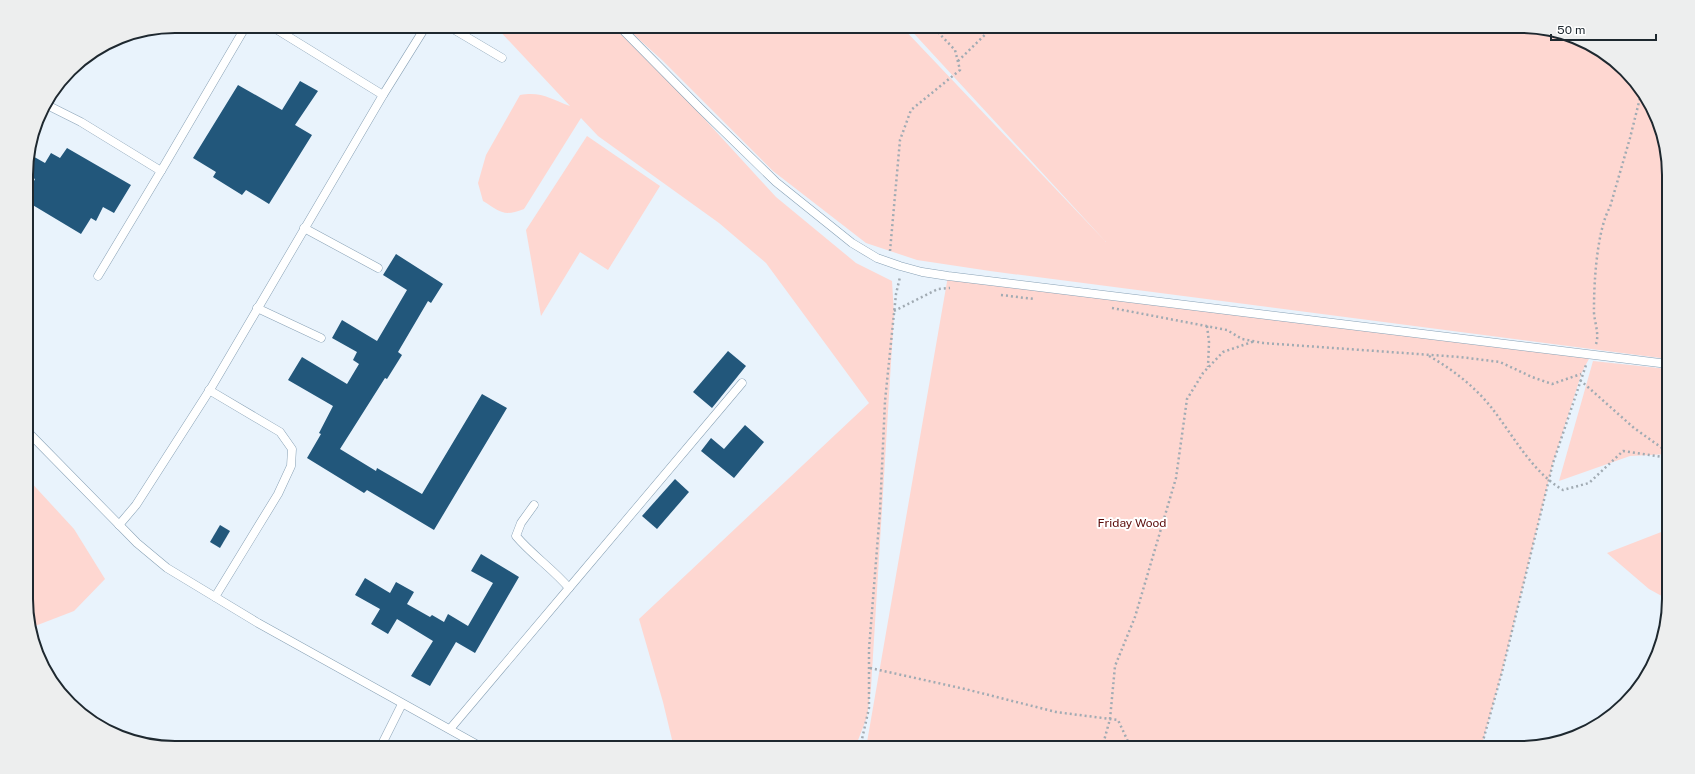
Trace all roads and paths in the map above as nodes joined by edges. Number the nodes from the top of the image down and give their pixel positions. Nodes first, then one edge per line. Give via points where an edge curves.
1 (242, 33) edge
2 (282, 33) edge
3 (422, 33) edge
4 (460, 33) edge
5 (626, 33) edge
6 (939, 33) edge
7 (987, 33) edge
8 (502, 58) dead end
9 (957, 61) junction
10 (383, 95) junction
11 (1640, 99) edge
12 (51, 107) edge
13 (161, 172) junction
14 (304, 228) junction
15 (896, 255) dead end
16 (903, 267) junction
17 (378, 268) dead end
18 (98, 276) dead end
19 (957, 288) dead end
20 (999, 295) dead end
21 (1039, 299) dead end
22 (1106, 307) dead end
23 (257, 308) junction
24 (894, 311) junction
25 (1207, 326) junction
26 (321, 338) dead end
27 (1255, 341) junction
28 (1591, 355) junction
29 (1429, 356) junction
30 (1662, 363) edge
31 (1208, 368) junction
32 (1581, 374) junction
33 (1580, 380) junction
34 (742, 383) dead end
35 (209, 390) junction
36 (33, 437) edge
37 (1662, 448) edge
38 (1662, 457) edge
39 (1549, 482) junction
40 (534, 505) dead end
41 (119, 525) junction
42 (569, 588) junction
43 (215, 597) junction
44 (870, 668) junction
45 (402, 704) junction
46 (1110, 719) junction
47 (450, 730) junction
48 (384, 741) edge
49 (470, 741) edge
50 (862, 741) edge
51 (1104, 741) edge
52 (1128, 741) edge
53 (1483, 741) edge

1 - 13 lane
2 - 10 lane
3 - 10 lane
4 - 8 lane
5 - 16 lane via 776,182 852,243 878,258
6 - 9 path via 955,50
7 - 9 path
9 - 15 path via 960,70 911,110 900,140 889,253
10 - 14 lane
11 - 28 path via 1610,207 1604,217 1593,309 1597,342
12 - 13 lane via 81,122
13 - 18 lane
14 - 17 lane
14 - 23 lane
16 - 24 path
16 - 28 lane via 948,276
19 - 24 path via 938,289
20 - 21 path
22 - 25 path
23 - 26 lane
23 - 35 lane
24 - 44 path via 885,401 880,511 869,649
25 - 27 path via 1227,330 1242,339
25 - 31 path
27 - 29 path
27 - 31 path via 1223,352
28 - 30 lane
28 - 32 path
29 - 32 path via 1500,362 1552,384
29 - 39 path via 1452,370 1490,406
31 - 46 path via 1187,399 1176,478 1134,617 1115,666
32 - 33 path
33 - 37 path via 1634,428
33 - 39 path
34 - 42 lane
35 - 41 lane via 136,505
35 - 43 lane via 280,432 292,449 291,466 278,494
36 - 41 lane
38 - 39 path via 1623,451 1589,483 1564,490
39 - 53 path
40 - 42 lane via 521,523 516,536
41 - 43 lane via 167,568
42 - 47 lane
43 - 45 lane
44 - 46 path via 1056,712
44 - 50 path via 869,708
45 - 47 lane
45 - 48 lane
46 - 51 path
46 - 52 path via 1118,720
47 - 49 lane

